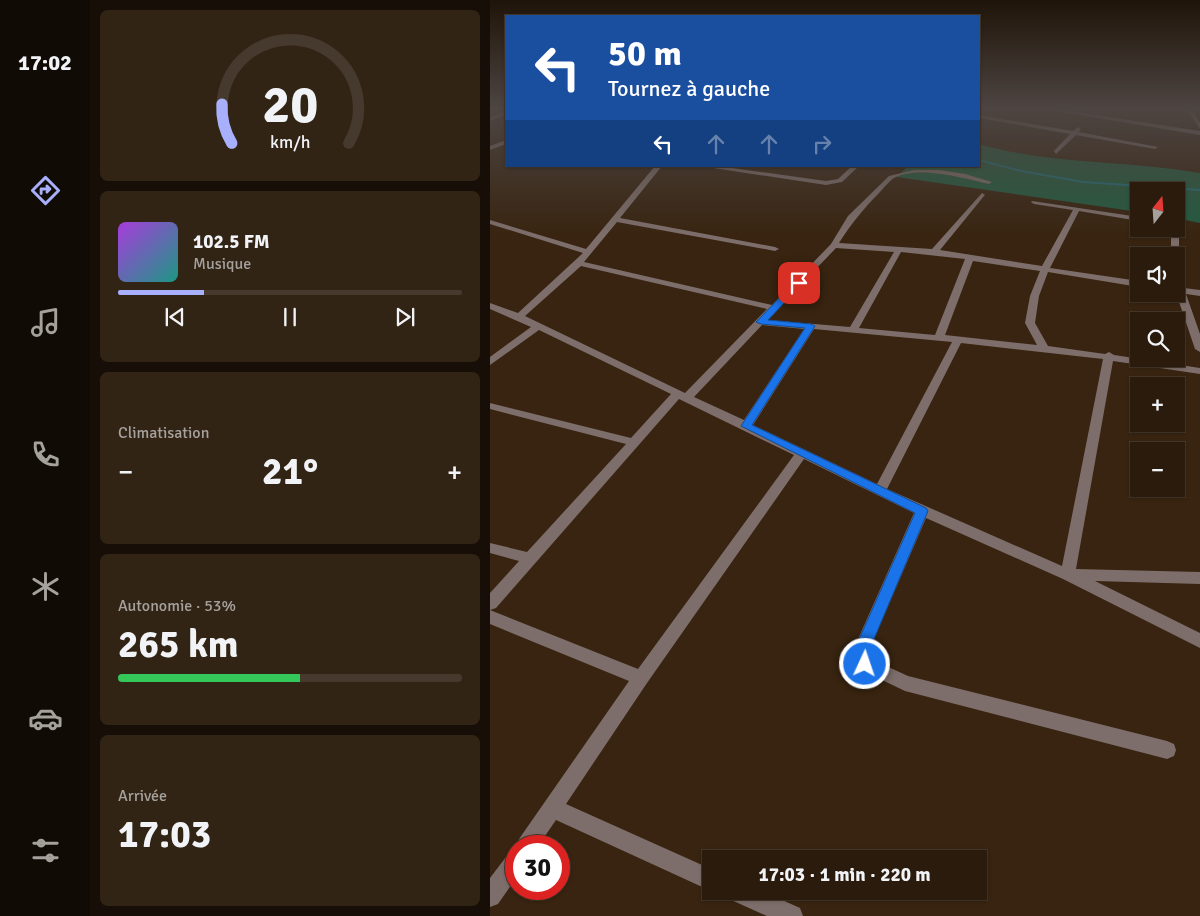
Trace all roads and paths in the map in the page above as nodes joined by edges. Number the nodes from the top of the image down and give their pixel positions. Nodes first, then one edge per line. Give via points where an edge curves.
1 (658, 167) edge
2 (711, 167) edge
3 (855, 167) edge
4 (988, 182) dead end
5 (982, 195) dead end
6 (1034, 202) dead end
7 (1077, 208) junction
8 (1130, 217) edge
9 (614, 219) junction
10 (490, 222) edge
11 (834, 245) junction
12 (775, 249) dead end
13 (900, 250) junction
14 (588, 252) junction
15 (934, 252) junction
16 (970, 258) junction
17 (579, 263) junction
18 (1045, 269) junction
19 (1130, 283) edge
20 (1185, 291) edge
21 (1200, 293) edge
22 (1184, 302) edge
23 (490, 306) edge
24 (774, 308) junction
25 (519, 316) junction
26 (761, 322) junction
27 (538, 326) junction
28 (811, 326) junction
29 (1196, 329) edge
30 (853, 330) junction
31 (938, 338) junction
32 (958, 340) junction
33 (1043, 347) junction
34 (1200, 349) edge
35 (1110, 355) junction
36 (490, 362) edge
37 (1200, 371) edge
38 (682, 395) junction
39 (490, 406) edge
40 (746, 426) junction
41 (634, 442) junction
42 (802, 453) junction
43 (880, 490) junction
44 (922, 511) junction
45 (490, 548) edge
46 (531, 559) junction
47 (1068, 575) junction
48 (1200, 578) edge
49 (490, 604) edge
50 (490, 618) edge
51 (1200, 642) edge
52 (641, 678) junction
53 (1167, 750) dead end
54 (554, 809) junction
55 (534, 835) edge
56 (505, 875) edge
57 (702, 876) edge
58 (490, 896) edge
59 (757, 900) edge
60 (792, 916) edge

1 - 9 street
2 - 3 street via 831,183 840,182
4 - 11 street via 950,174 892,176 851,218
5 - 15 street
6 - 7 street
7 - 8 street
7 - 18 street
9 - 12 street
9 - 14 street
10 - 14 street
11 - 13 street
11 - 24 street
13 - 15 street
13 - 30 street
14 - 17 street
15 - 16 street
16 - 18 street
16 - 31 street
17 - 24 street
17 - 25 street
18 - 19 street
18 - 33 street via 1032,302 1030,324
20 - 21 street
22 - 29 street
23 - 25 street
24 - 26 street
25 - 27 street
26 - 28 street
26 - 38 street
27 - 36 street
27 - 38 street
28 - 30 street
28 - 40 street
29 - 34 street
30 - 31 street
31 - 32 street
32 - 33 street
32 - 43 street
33 - 35 street
35 - 37 street
35 - 47 street
38 - 40 street
38 - 41 street
39 - 41 street
40 - 42 street
41 - 46 street
42 - 43 street
42 - 52 street
43 - 44 street
44 - 47 street
44 - 53 street via 863,646 865,664 905,684
45 - 46 street
46 - 49 street
47 - 48 street
47 - 51 street
50 - 52 street
52 - 54 street
54 - 55 street
54 - 57 street
56 - 58 street
59 - 60 street

